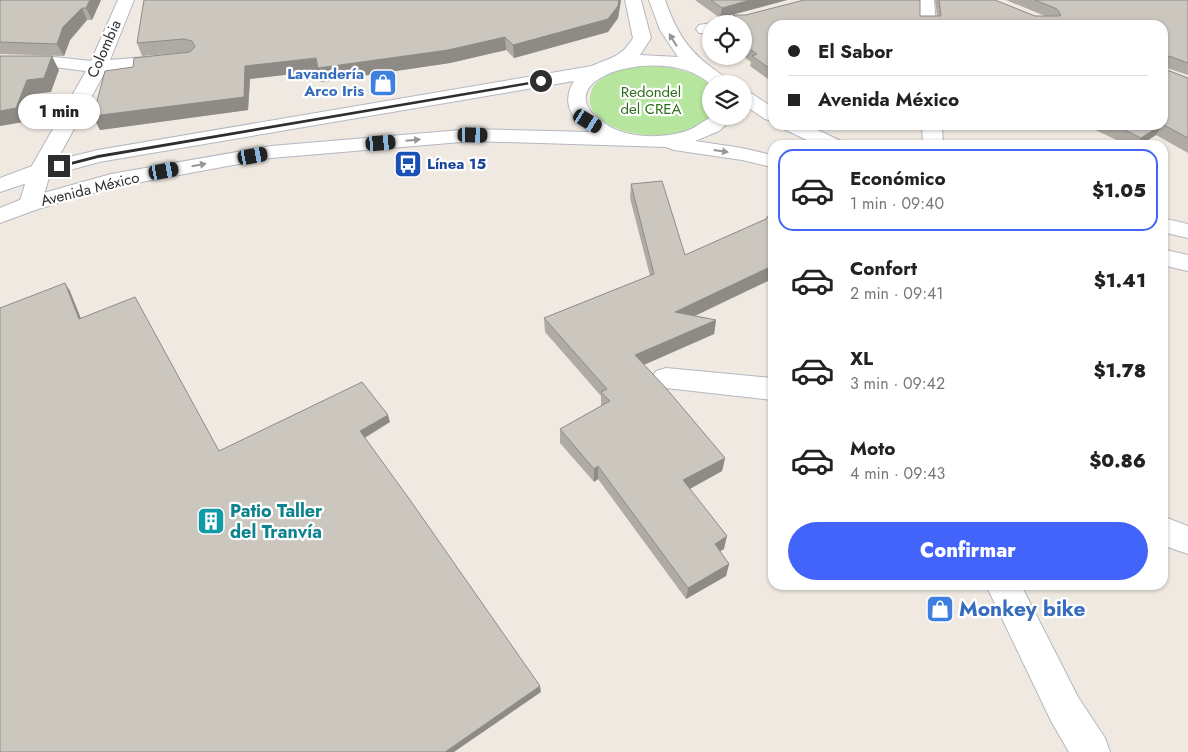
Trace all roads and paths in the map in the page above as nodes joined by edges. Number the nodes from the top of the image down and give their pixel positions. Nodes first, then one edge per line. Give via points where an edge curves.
1 (126, 0) edge
2 (633, 0) edge
3 (657, 0) edge
4 (926, 0) edge
5 (927, 20) edge
6 (188, 59) edge
7 (0, 62) edge
8 (618, 63) junction
9 (98, 66) junction
10 (598, 71) junction
11 (705, 75) edge
12 (710, 75) edge
13 (752, 102) edge
14 (768, 112) edge
15 (717, 125) edge
16 (802, 130) edge
17 (630, 139) junction
18 (823, 140) edge
19 (656, 142) junction
20 (768, 160) edge
21 (40, 171) junction
22 (0, 184) edge
23 (30, 204) junction
24 (0, 216) edge
25 (1168, 226) edge
26 (1188, 231) edge
27 (1168, 258) edge
28 (1188, 263) edge
29 (666, 378) dead end
30 (768, 389) edge
31 (1168, 532) edge
32 (1188, 540) edge
33 (1005, 590) edge
34 (1091, 752) edge

1 - 9 main road, Colombia
2 - 8 main road via 642,38 632,54
12 -> 3 main road via 676,45 666,28
4 - 5 main road
6 - 9 main road
7 - 9 main road
8 - 10 main road
8 - 11 main road via 653,59 671,61
9 - 21 main road, Colombia
10 - 17 main road via 583,81 576,94 578,108 588,121 606,132
10 - 21 main road, Avenida México via 98,156
13 - 14 main road
15 - 19 main road via 679,140
16 - 18 main road
17 - 19 main road
23 -> 17 main road, Avenida México via 111,181 271,152 473,135
19 -> 20 main road
21 - 22 main road, Avenida México
21 - 23 main road, Colombia
23 - 24 main road, Avenida México
25 - 26 main road
27 - 28 main road
29 - 30 main road
31 - 32 main road
33 - 34 main road via 1064,710

